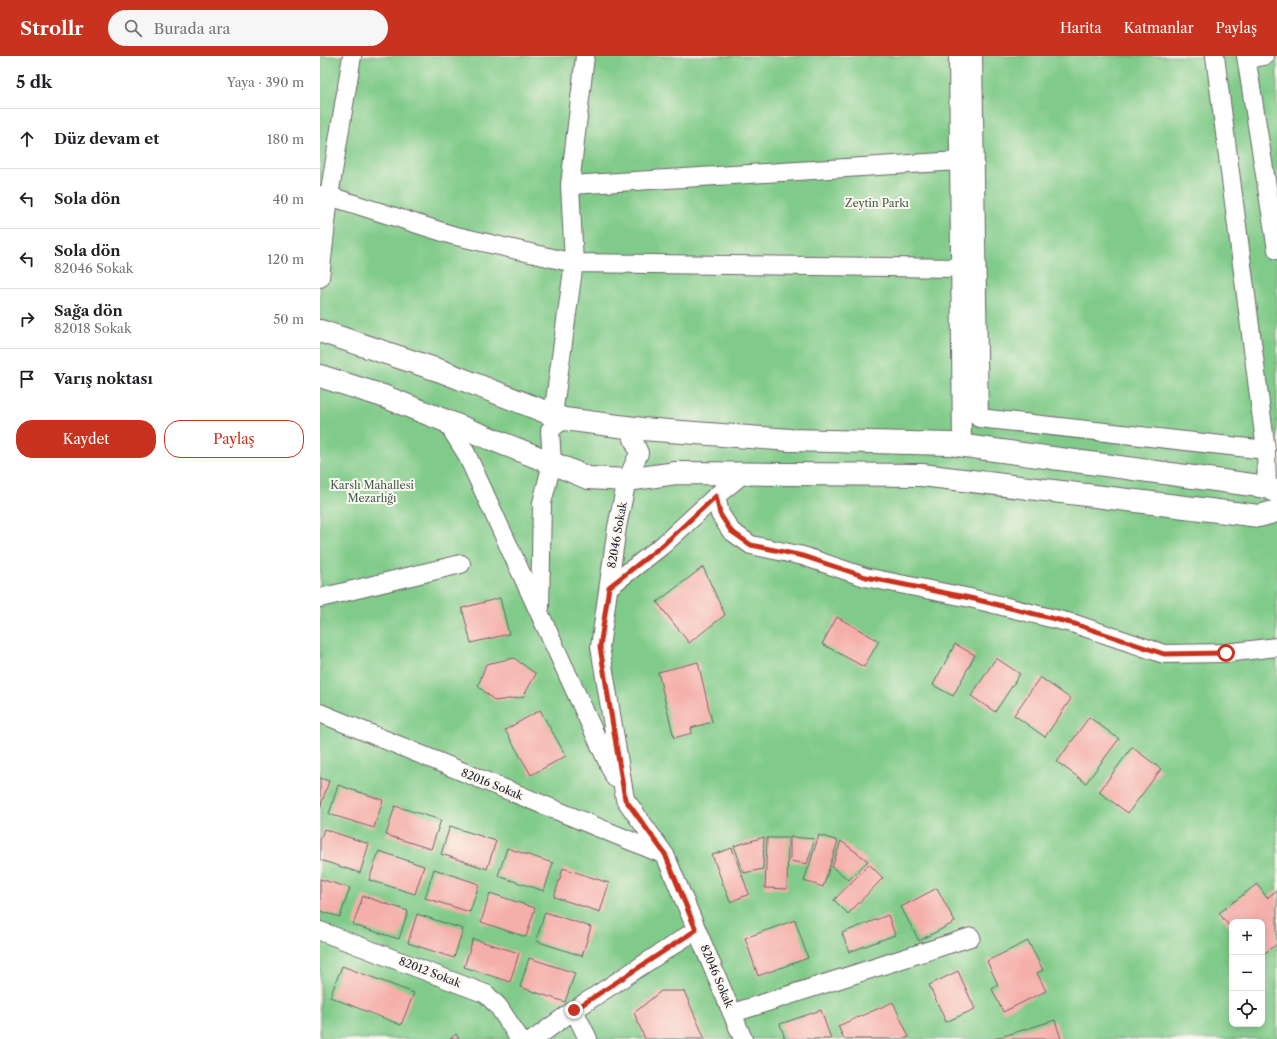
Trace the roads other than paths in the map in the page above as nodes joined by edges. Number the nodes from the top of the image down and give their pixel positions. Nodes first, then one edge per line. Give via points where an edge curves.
1 (352, 56) edge
2 (585, 56) edge
3 (958, 56) edge
4 (973, 56) edge
5 (1215, 56) edge
6 (1252, 57) edge
7 (959, 161) junction
8 (570, 185) junction
9 (324, 196) edge
10 (1277, 250) edge
11 (574, 263) junction
12 (960, 268) junction
13 (320, 278) edge
14 (320, 331) edge
15 (320, 376) edge
16 (559, 417) junction
17 (446, 421) junction
18 (628, 427) junction
19 (962, 445) junction
20 (1266, 450) junction
21 (552, 463) junction
22 (743, 474) junction
23 (627, 480) junction
24 (1272, 489) edge
25 (716, 496) junction
26 (1277, 511) edge
27 (461, 564) dead end
28 (609, 587) junction
29 (320, 598) edge
30 (540, 613) junction
31 (1277, 647) edge
32 (320, 713) edge
33 (625, 799) junction
34 (665, 854) junction
35 (696, 930) junction
36 (320, 931) edge
37 (971, 937) dead end
38 (574, 1010) junction
39 (732, 1013) junction
40 (520, 1039) edge
41 (534, 1039) edge
42 (588, 1039) edge
43 (744, 1039) edge

1 - 9 street
2 - 8 street
3 - 7 street
4 - 20 street via 979,418
5 - 20 street
6 - 10 street
7 - 8 street
7 - 12 street
8 - 11 street
9 - 11 street via 452,235
9 - 13 street
11 - 12 street
11 - 16 street
12 - 19 street
14 - 16 main road via 441,371
15 - 17 main road via 383,396
16 - 18 main road
16 - 21 street via 550,430
17 - 21 main road
17 - 30 street via 466,453
18 - 19 main road via 790,440
18 - 23 street, 82046 Sokak via 639,453
19 - 24 main road
20 - 24 street
21 - 23 main road via 588,478
21 - 30 street via 542,503
22 - 23 main road via 676,473
22 - 25 street
22 - 26 main road via 922,475 1259,516
23 - 28 street, 82046 Sokak via 617,527
25 - 28 street via 663,545
25 - 31 street via 720,514 731,531 751,545 803,556 866,577 970,598 1075,624 1164,654 1226,653
27 - 29 street
28 - 33 street, 82046 Sokak via 600,647
30 - 33 street
32 - 34 street, 82016 Sokak
33 - 34 street, 82046 Sokak
34 - 35 street, 82046 Sokak
35 - 38 street
35 - 39 street, 82046 Sokak
36 - 40 street, 82012 Sokak via 486,994 498,1006
37 - 39 street
38 - 41 street
38 - 42 street
39 - 43 street, 82046 Sokak

